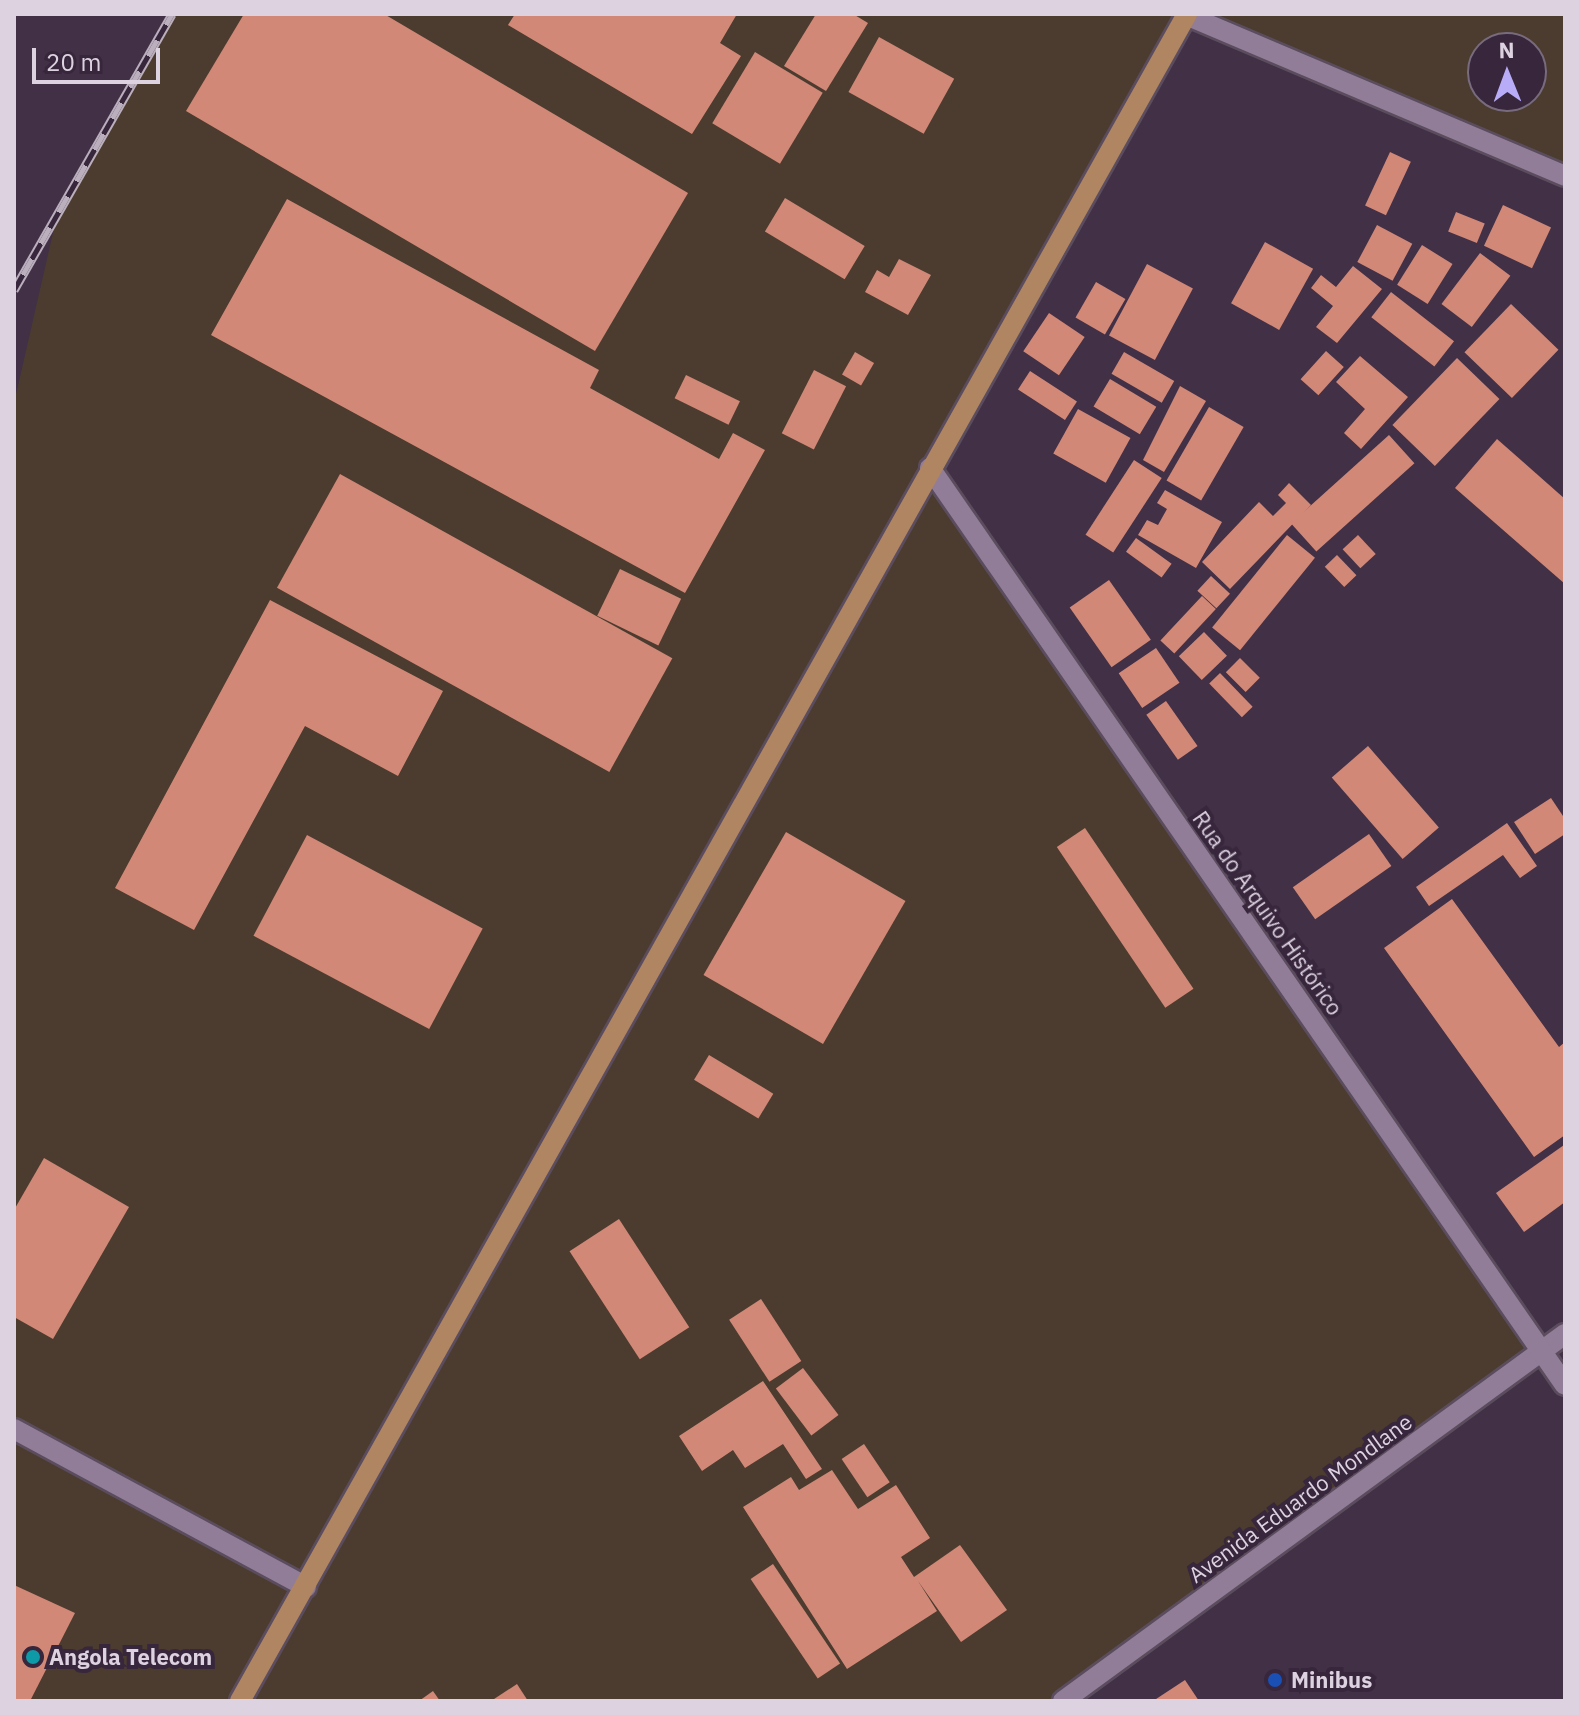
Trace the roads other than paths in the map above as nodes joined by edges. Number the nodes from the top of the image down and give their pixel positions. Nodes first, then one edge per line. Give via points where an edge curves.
1 (1186, 14) edge
2 (1565, 176) edge
3 (930, 468) junction
4 (1565, 1334) edge
5 (1542, 1351) junction
6 (1565, 1385) edge
7 (14, 1429) edge
8 (306, 1587) junction
9 (240, 1701) edge
10 (1063, 1701) edge

1 - 2 street
1 - 3 main road
3 - 5 street, Rua do Arquivo Histórico
3 - 8 main road
4 - 5 street, Avenida Eduardo Mondlane
5 - 6 street, Rua do Arquivo Histórico
5 - 10 street, Avenida Eduardo Mondlane
7 - 8 street
8 - 9 main road

